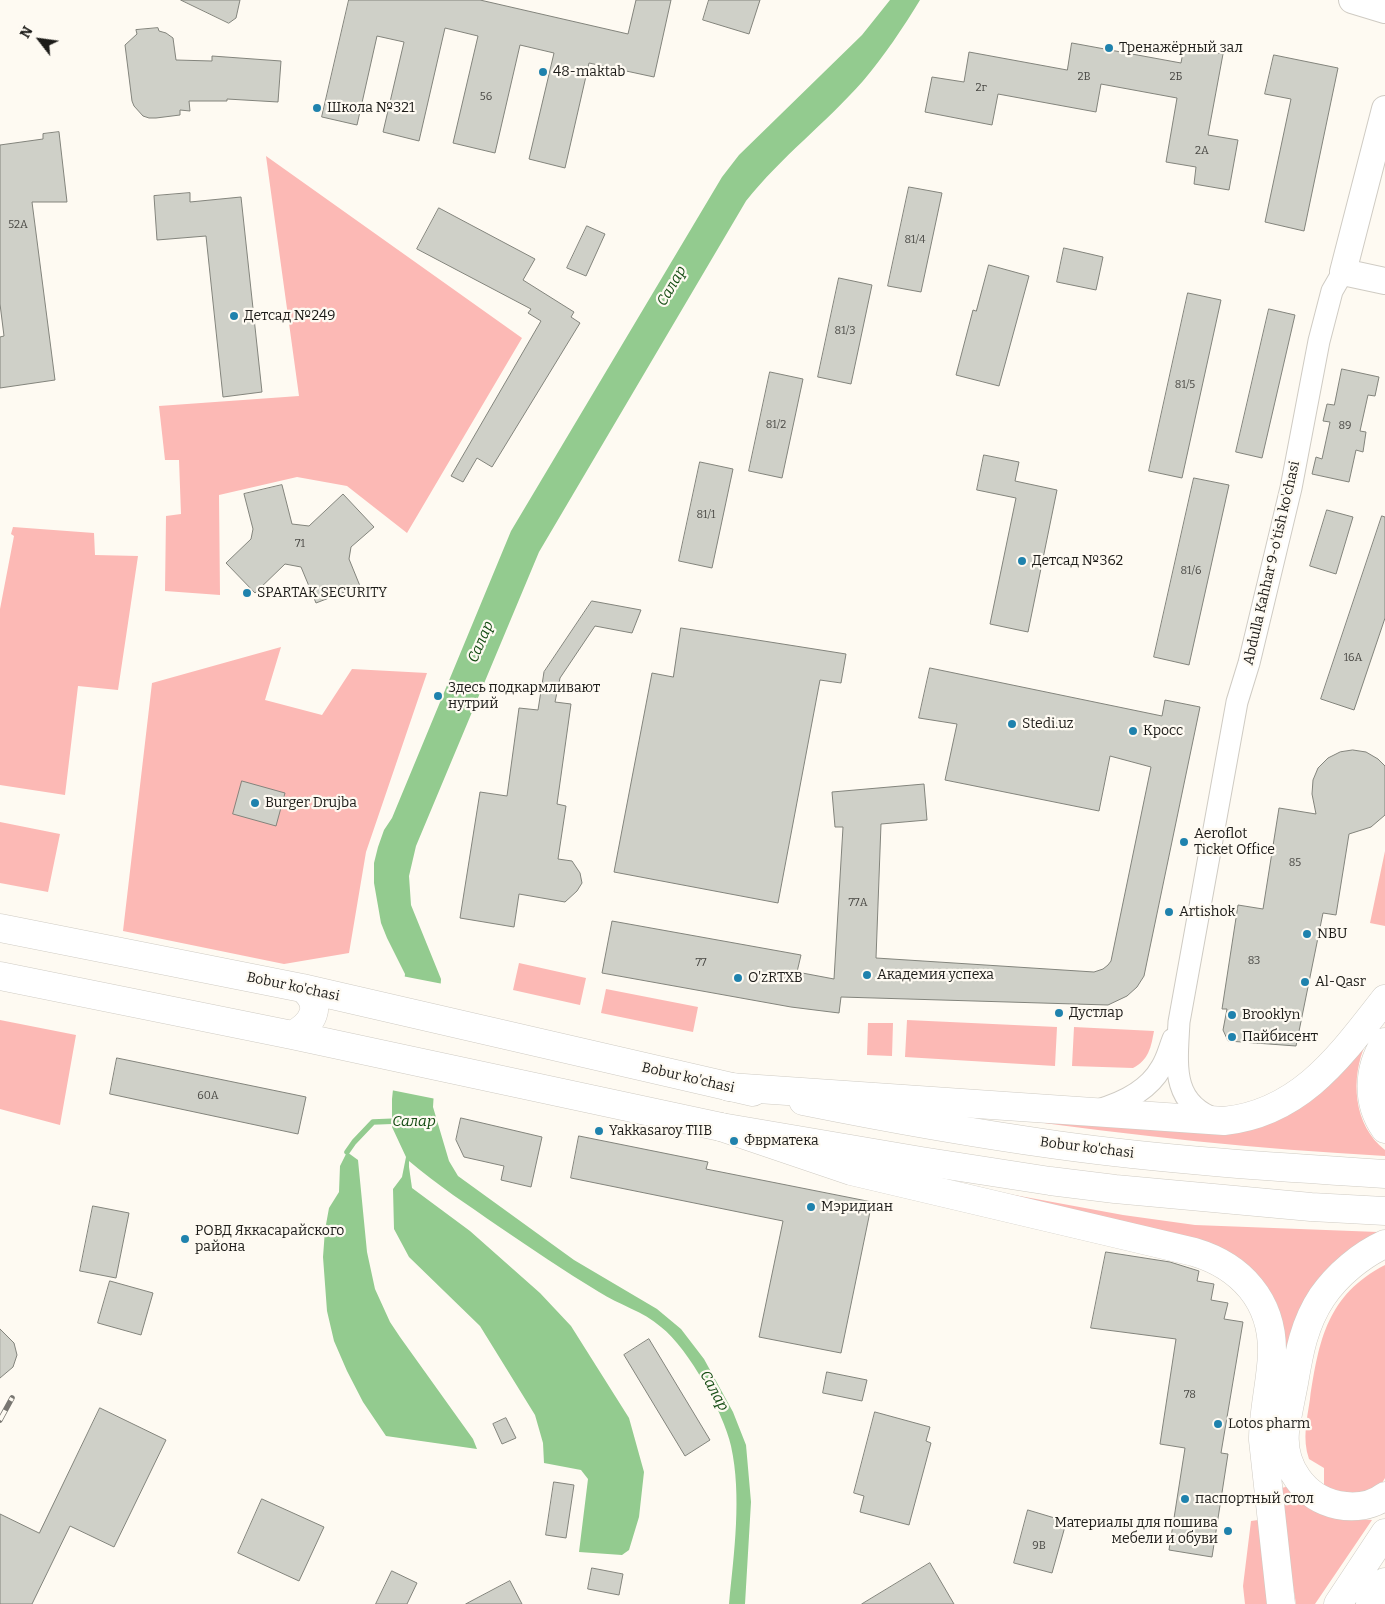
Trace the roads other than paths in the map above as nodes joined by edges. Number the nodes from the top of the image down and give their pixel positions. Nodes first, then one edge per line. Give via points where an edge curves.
1 (1352, 0) edge
2 (1385, 10) edge
3 (1385, 109) edge
4 (1344, 272) junction
5 (1385, 281) edge
6 (0, 928) edge
7 (0, 976) edge
8 (302, 988) junction
9 (1385, 999) edge
10 (1179, 1022) junction
11 (292, 1035) junction
12 (1385, 1042) edge
13 (729, 1087) junction
14 (1092, 1112) junction
15 (1224, 1121) junction
16 (721, 1127) junction
17 (1385, 1129) edge
18 (1385, 1174) edge
19 (1385, 1211) edge
20 (1385, 1244) edge
21 (1385, 1496) edge
22 (1385, 1533) edge
23 (1385, 1582) edge
24 (1281, 1604) edge
25 (1338, 1604) edge
26 (1370, 1604) edge

1 - 2 street
3 - 4 street, Abdulla Kahhar 9-o'tish ko'chasi
4 - 5 street
4 - 10 street, Abdulla Kahhar 9-o'tish ko'chasi via 1332,291 1318,341 1291,488 1237,702
6 - 8 main road, Bobur ko'chasi
7 - 11 main road
8 - 11 main road via 312,999 314,1014 305,1027
8 - 13 main road, Bobur ko'chasi
9 - 15 main road via 1342,1054 1306,1088 1272,1108
10 - 14 street, Abdulla Kahhar 9-o'tish ko'chasi via 1161,1068 1150,1081 1122,1102
10 - 15 street, Abdulla Kahhar 9-o'tish ko'chasi via 1178,1075 1185,1098 1195,1109
11 - 16 main road
12 - 17 main road via 1374,1067 1371,1088 1374,1108
13 - 14 main road
13 - 18 main road, Bobur ko'chasi via 930,1126 1057,1145 1186,1159
14 - 15 main road
16 - 19 main road via 1050,1181 1180,1196
16 - 24 main road via 851,1171 1194,1252 1237,1273 1260,1301 1271,1336 1263,1440
20 - 21 main road via 1357,1261 1329,1288 1315,1309 1301,1344 1285,1432 1287,1454 1297,1477 1314,1495 1338,1505 1365,1505
22 - 25 main road
23 - 26 main road

